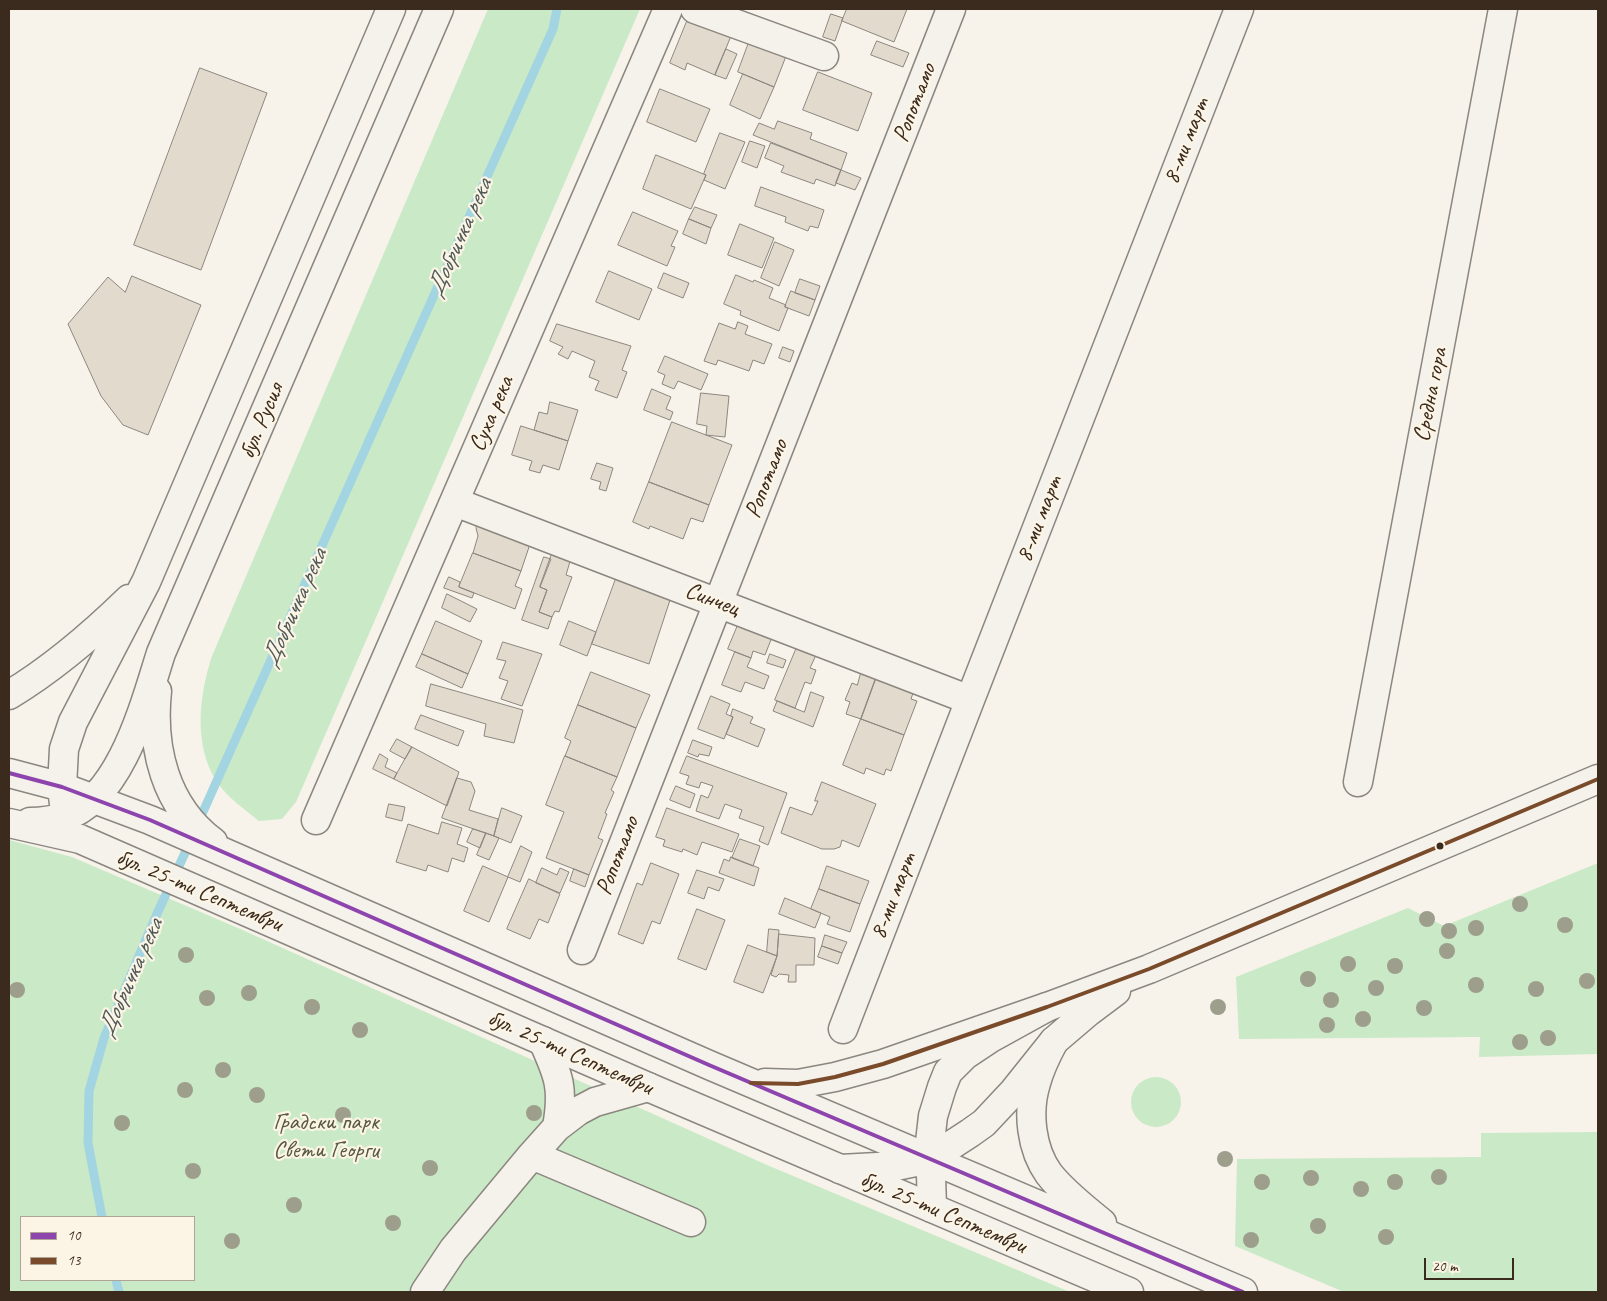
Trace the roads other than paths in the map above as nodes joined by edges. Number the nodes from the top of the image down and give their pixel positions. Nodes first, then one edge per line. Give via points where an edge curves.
1 (391, 9) edge
2 (439, 9) edge
3 (668, 9) edge
4 (695, 9) edge
5 (952, 9) edge
6 (1239, 9) edge
7 (1503, 9) edge
8 (824, 56) dead end
9 (454, 502) junction
10 (146, 582) junction
11 (718, 602) junction
12 (161, 653) junction
13 (9, 694) edge
14 (970, 700) junction
15 (9, 774) edge
16 (1598, 779) edge
17 (1358, 782) dead end
18 (62, 787) junction
19 (94, 798) junction
20 (66, 817) junction
21 (316, 820) dead end
22 (9, 822) edge
23 (80, 839) junction
24 (232, 857) junction
25 (582, 950) dead end
26 (1149, 969) junction
27 (1047, 1007) junction
28 (843, 1029) dead end
29 (1054, 1040) junction
30 (543, 1041) junction
31 (751, 1083) junction
32 (648, 1087) junction
33 (557, 1127) junction
34 (532, 1155) junction
35 (930, 1159) junction
36 (840, 1169) junction
37 (932, 1208) junction
38 (691, 1222) dead end
39 (1125, 1242) junction
40 (425, 1292) edge
41 (1130, 1292) edge
42 (1243, 1292) edge

1 - 10 street, бул. Русия
2 - 12 street, бул. Русия
3 - 9 street, Суха река
4 - 8 street
5 - 11 street, Ропотамо
6 - 14 street, 8-ми март
7 - 17 street, Средна гора
9 - 11 street, Синчец
9 - 21 street, Суха река
10 - 13 street via 89,637 32,681
10 - 18 street, бул. Русия via 73,722 64,749
11 - 14 street, Синчец
11 - 25 street, Ропотамо
12 - 19 street, бул. Русия via 133,737 120,765
12 - 24 street via 156,724 158,751 167,780 177,805 206,837
14 - 28 street, 8-ми март
15 - 18 street, бул. 25-ти Септември
16 - 26 street
18 - 19 street, бул. 25-ти Септември
18 - 20 street, бул. Русия
19 - 20 street, бул. Русия
19 - 24 street, бул. 25-ти Септември
20 - 22 street, бул. Русия via 40,822
20 - 23 street, бул. Русия
22 - 23 street, бул. 25-ти Септември
23 - 30 street, бул. 25-ти Септември
24 - 31 street, бул. 25-ти Септември
26 - 27 street
26 - 29 street
27 - 31 street via 892,1061 835,1076 798,1084
27 - 35 street via 965,1055 948,1072 933,1116
29 - 35 street via 984,1123
29 - 39 street via 1036,1084 1031,1108 1033,1135 1040,1157 1062,1189
30 - 32 street, бул. 25-ти Септември
30 - 33 street via 559,1078 561,1093
31 - 35 street, бул. 25-ти Септември
32 - 33 street via 595,1102
32 - 36 street, бул. 25-ти Септември
33 - 34 street
34 - 38 street
34 - 40 street via 453,1250
35 - 36 street via 896,1166
35 - 37 street
35 - 39 street, бул. 25-ти Септември
36 - 37 street, бул. 25-ти Септември
37 - 41 street, бул. 25-ти Септември
39 - 42 street, бул. 25-ти Септември

